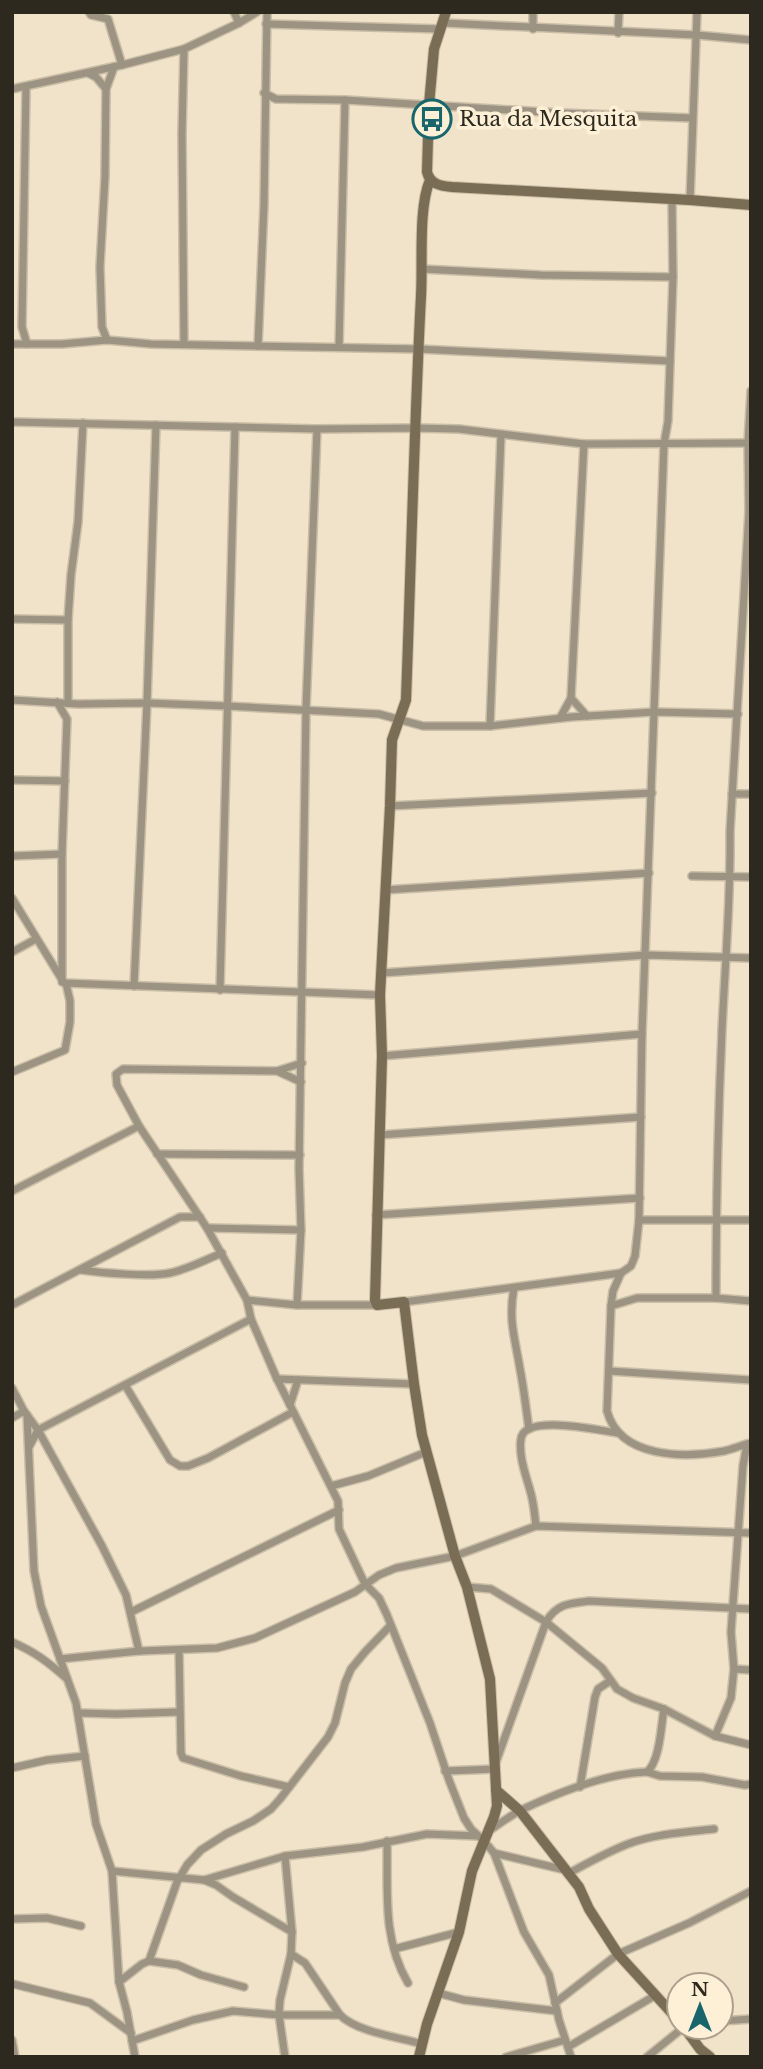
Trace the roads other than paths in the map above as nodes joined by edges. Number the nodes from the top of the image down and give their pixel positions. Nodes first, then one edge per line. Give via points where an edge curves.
1 (89, 12) edge
2 (234, 12) edge
3 (257, 12) edge
4 (267, 12) edge
5 (533, 12) edge
6 (619, 12) edge
7 (697, 12) edge
8 (444, 21) edge
9 (239, 23) junction
10 (266, 24) junction
11 (533, 29) junction
12 (618, 33) junction
13 (697, 35) junction
14 (751, 40) edge
15 (184, 49) junction
16 (118, 66) junction
17 (88, 73) junction
18 (26, 88) junction
19 (12, 89) edge
20 (106, 89) junction
21 (264, 93) junction
22 (276, 99) junction
23 (345, 100) junction
24 (429, 105) junction
25 (264, 108) junction
26 (692, 118) junction
27 (430, 180) junction
28 (672, 200) junction
29 (691, 200) junction
30 (751, 205) edge
31 (422, 270) junction
32 (673, 277) junction
33 (22, 327) junction
34 (102, 327) junction
35 (107, 340) junction
36 (95, 341) junction
37 (13, 344) edge
38 (27, 344) junction
39 (184, 344) junction
40 (258, 346) junction
41 (339, 347) junction
42 (418, 349) junction
43 (670, 360) junction
44 (751, 391) edge
45 (12, 422) edge
46 (83, 423) junction
47 (156, 425) junction
48 (236, 427) junction
49 (416, 428) junction
50 (317, 429) junction
51 (501, 435) junction
52 (584, 443) junction
53 (748, 443) junction
54 (664, 444) junction
55 (750, 511) edge
56 (12, 619) edge
57 (68, 620) junction
58 (571, 698) junction
59 (12, 700) edge
60 (57, 702) junction
61 (68, 703) junction
62 (147, 703) junction
63 (78, 704) junction
64 (227, 706) junction
65 (306, 709) junction
66 (654, 712) junction
67 (738, 715) junction
68 (587, 716) junction
69 (560, 718) junction
70 (67, 719) junction
71 (399, 719) junction
72 (490, 726) junction
73 (12, 780) edge
74 (65, 781) junction
75 (652, 793) junction
76 (732, 794) junction
77 (751, 794) edge
78 (390, 806) junction
79 (62, 854) junction
80 (12, 856) edge
81 (649, 873) junction
82 (692, 876) dead end
83 (731, 877) junction
84 (751, 877) edge
85 (385, 890) junction
86 (12, 898) edge
87 (36, 939) junction
88 (12, 952) edge
89 (646, 955) junction
90 (726, 958) junction
91 (751, 958) edge
92 (382, 973) junction
93 (64, 983) junction
94 (134, 986) junction
95 (220, 990) junction
96 (301, 991) junction
97 (380, 995) junction
98 (642, 1034) junction
99 (382, 1056) junction
100 (302, 1063) junction
101 (277, 1071) junction
102 (12, 1072) edge
103 (301, 1082) junction
104 (640, 1117) junction
105 (139, 1126) junction
106 (379, 1135) junction
107 (157, 1154) junction
108 (300, 1155) junction
109 (12, 1191) edge
110 (640, 1198) junction
111 (187, 1199) junction
112 (376, 1215) junction
113 (180, 1217) junction
114 (200, 1217) junction
115 (639, 1220) junction
116 (716, 1220) junction
117 (751, 1220) edge
118 (207, 1228) junction
119 (301, 1230) junction
120 (222, 1253) junction
121 (81, 1270) junction
122 (621, 1273) junction
123 (514, 1288) junction
124 (716, 1298) junction
125 (247, 1300) junction
126 (751, 1301) edge
127 (404, 1302) junction
128 (297, 1304) junction
129 (377, 1304) junction
130 (12, 1305) edge
131 (611, 1306) junction
132 (251, 1319) junction
133 (609, 1371) junction
134 (277, 1379) junction
135 (751, 1380) edge
136 (298, 1381) junction
137 (414, 1384) junction
138 (125, 1385) junction
139 (12, 1388) edge
140 (291, 1408) junction
141 (25, 1413) junction
142 (12, 1418) edge
143 (528, 1429) junction
144 (38, 1430) junction
145 (618, 1433) junction
146 (749, 1443) edge
147 (29, 1447) junction
148 (426, 1452) junction
149 (331, 1486) junction
150 (339, 1510) junction
151 (536, 1526) junction
152 (738, 1533) junction
153 (751, 1533) edge
154 (455, 1556) junction
155 (365, 1584) junction
156 (467, 1587) junction
157 (733, 1609) junction
158 (751, 1609) edge
159 (131, 1612) junction
160 (545, 1622) junction
161 (390, 1626) junction
162 (12, 1642) edge
163 (180, 1650) junction
164 (139, 1651) junction
165 (59, 1658) junction
166 (49, 1662) junction
167 (734, 1669) junction
168 (751, 1670) edge
169 (70, 1681) junction
170 (610, 1681) junction
171 (664, 1709) junction
172 (179, 1712) junction
173 (79, 1713) junction
174 (715, 1736) junction
175 (751, 1745) edge
176 (85, 1756) junction
177 (12, 1768) edge
178 (494, 1768) junction
179 (445, 1771) junction
180 (647, 1772) junction
181 (751, 1784) edge
182 (289, 1787) junction
183 (580, 1787) junction
184 (496, 1790) junction
185 (520, 1811) junction
186 (714, 1829) dead end
187 (489, 1830) junction
188 (481, 1839) junction
189 (387, 1841) junction
190 (494, 1853) junction
191 (285, 1856) junction
192 (112, 1871) junction
193 (568, 1872) junction
194 (181, 1876) junction
195 (204, 1880) junction
196 (751, 1891) edge
197 (12, 1919) edge
198 (82, 1926) dead end
199 (458, 1932) junction
200 (292, 1933) junction
201 (394, 1949) junction
202 (291, 1954) junction
203 (618, 1954) junction
204 (149, 1961) junction
205 (12, 1974) edge
206 (119, 1982) junction
207 (408, 1983) dead end
208 (12, 1986) edge
209 (244, 1987) dead end
210 (438, 1993) junction
211 (656, 1995) junction
212 (665, 2005) edge
213 (556, 2007) junction
214 (279, 2015) junction
215 (340, 2015) junction
216 (131, 2037) junction
217 (12, 2040) edge
218 (667, 2041) edge
219 (695, 2041) edge
220 (567, 2043) junction
221 (422, 2044) junction
222 (15, 2057) edge
223 (135, 2057) edge
224 (285, 2057) edge
225 (419, 2057) edge
226 (506, 2057) edge
227 (571, 2057) edge
228 (647, 2057) edge
229 (710, 2057) edge

1 - 16 street via 108,19
2 - 9 street
3 - 9 street
4 - 10 street
5 - 11 street
6 - 12 street
7 - 13 street
8 - 10 street
8 - 11 street
8 - 24 street via 434,49
9 - 15 street
10 - 21 street
11 - 12 street
12 - 13 street
13 - 14 street
13 - 26 street
15 - 16 street
15 - 39 street
16 - 17 street
16 - 20 street
17 - 18 street
17 - 20 street
18 - 19 street
18 - 33 street
20 - 34 street
21 - 22 street
21 - 25 street
22 - 23 street
22 - 25 street
23 - 24 street
23 - 41 street
24 - 26 street
24 - 27 street via 426,172
25 - 40 street
26 - 29 street
27 - 28 street via 452,187
27 - 31 street via 423,208
28 - 29 street
28 - 32 street
29 - 30 street
31 - 32 street
31 - 42 street
32 - 43 street
33 - 37 street
33 - 38 street
34 - 35 street
34 - 36 street
35 - 36 street
35 - 39 street
36 - 38 street
37 - 38 street
39 - 40 street
40 - 41 street
41 - 42 street
42 - 43 street
42 - 49 street
43 - 54 street
44 - 53 street
45 - 46 street
46 - 47 street
46 - 57 street
47 - 48 street
47 - 62 street
48 - 50 street
48 - 64 street
49 - 50 street
49 - 51 street
49 - 71 street via 406,700
50 - 65 street
51 - 52 street
51 - 72 street
52 - 54 street
52 - 58 street
53 - 54 street
53 - 55 street
54 - 66 street
55 - 67 street
56 - 57 street
57 - 61 street
58 - 68 street
58 - 69 street
59 - 60 street
60 - 61 street
60 - 70 street
61 - 63 street
62 - 63 street
62 - 64 street
62 - 94 street
63 - 70 street
64 - 65 street
64 - 95 street
65 - 71 street via 379,713
65 - 96 street
66 - 67 street
66 - 68 street
66 - 75 street
67 - 76 street
68 - 69 street
69 - 72 street
70 - 74 street
71 - 72 street via 423,726
71 - 78 street via 392,740
73 - 74 street
74 - 79 street
75 - 78 street
75 - 81 street
76 - 77 street
76 - 83 street
78 - 85 street
79 - 80 street
79 - 93 street
81 - 85 street
81 - 89 street
82 - 83 street
83 - 84 street
83 - 90 street
85 - 92 street
86 - 87 street
87 - 88 street
87 - 93 street
89 - 90 street
89 - 92 street
89 - 98 street
90 - 91 street
90 - 116 street
92 - 97 street
93 - 94 street
93 - 102 street via 70,1001 65,1050
94 - 95 street
95 - 96 street
96 - 97 street
96 - 100 street
97 - 99 street
98 - 99 street
98 - 104 street
99 - 106 street
100 - 101 street
100 - 103 street
101 - 103 street
101 - 105 street via 118,1070 117,1085
103 - 108 street
104 - 106 street
104 - 110 street
105 - 107 street
105 - 109 street
106 - 112 street
107 - 108 street
107 - 111 street
108 - 119 street
110 - 112 street
110 - 115 street
111 - 113 street
111 - 114 street
112 - 129 street
113 - 114 street
113 - 121 street
114 - 118 street
115 - 116 street
115 - 122 street via 635,1256
116 - 117 street
116 - 124 street
118 - 119 street
118 - 120 street
119 - 128 street
120 - 121 street via 166,1274
120 - 125 street
121 - 130 street
122 - 123 street
122 - 131 street
123 - 127 street
123 - 143 street via 511,1324
124 - 126 street
124 - 131 street via 637,1298
125 - 128 street
125 - 132 street
127 - 129 street
127 - 137 street
128 - 129 street
131 - 133 street
132 - 134 street
132 - 138 street
133 - 135 street
133 - 145 street via 607,1411
134 - 136 street
134 - 140 street
136 - 137 street
136 - 140 street
137 - 148 street
138 - 140 street via 170,1460 180,1466 208,1458
138 - 144 street
139 - 141 street
140 - 149 street
141 - 142 street
141 - 144 street
141 - 147 street
143 - 145 street via 563,1425
143 - 151 street via 521,1439 522,1459
144 - 147 street
144 - 159 street via 102,1546
145 - 146 street via 653,1452 704,1453
146 - 152 street
147 - 165 street via 34,1571
148 - 149 street
148 - 154 street
149 - 150 street
150 - 155 street via 339,1529
150 - 159 street
151 - 152 street
151 - 154 street
152 - 153 street
152 - 157 street
154 - 155 street via 396,1568
154 - 156 street
155 - 161 street via 379,1598
155 - 163 street via 255,1638 217,1648
156 - 160 street via 491,1589
156 - 178 street via 492,1689
157 - 158 street
157 - 160 street via 589,1601 566,1603
157 - 167 street
159 - 164 street
160 - 170 street via 602,1668
160 - 178 street
161 - 179 street
161 - 182 street via 351,1669 328,1737
162 - 166 street
163 - 164 street
163 - 172 street
164 - 165 street
165 - 166 street
165 - 169 street
166 - 169 street
167 - 168 street
167 - 174 street via 731,1698
169 - 173 street
170 - 171 street via 633,1698
170 - 183 street via 594,1697
171 - 174 street
171 - 180 street via 656,1758
172 - 173 street
172 - 182 street via 181,1753 186,1760
173 - 176 street
174 - 175 street
176 - 177 street
176 - 192 street via 96,1824
178 - 179 street
178 - 184 street
179 - 188 street via 464,1818
180 - 181 street
180 - 183 street
182 - 194 street via 271,1809 201,1850
183 - 185 street
184 - 185 street
184 - 187 street via 497,1806
185 - 187 street
185 - 193 street
186 - 193 street via 629,1843
187 - 188 street
188 - 189 street via 427,1834
188 - 190 street
188 - 199 street
189 - 191 street
189 - 201 street via 387,1913
190 - 193 street
190 - 213 street via 524,1932 550,1975
191 - 195 street
191 - 200 street
192 - 194 street
192 - 206 street
193 - 203 street
194 - 195 street
194 - 204 street
195 - 200 street
196 - 203 street
197 - 198 street via 47,1918
199 - 201 street
199 - 210 street
200 - 202 street
201 - 207 street
202 - 214 street
202 - 215 street via 305,1962
203 - 211 street
203 - 213 street
204 - 206 street
204 - 209 street via 178,1965
205 - 208 street
206 - 216 street
208 - 216 street via 90,2003
210 - 213 street via 475,2002
210 - 221 street
211 - 212 street
211 - 220 street
213 - 220 street
214 - 215 street
214 - 216 street via 224,2012
214 - 224 street
215 - 221 street via 358,2026
216 - 223 street
217 - 222 street
218 - 228 street
219 - 229 street
220 - 226 street
220 - 227 street
221 - 225 street

